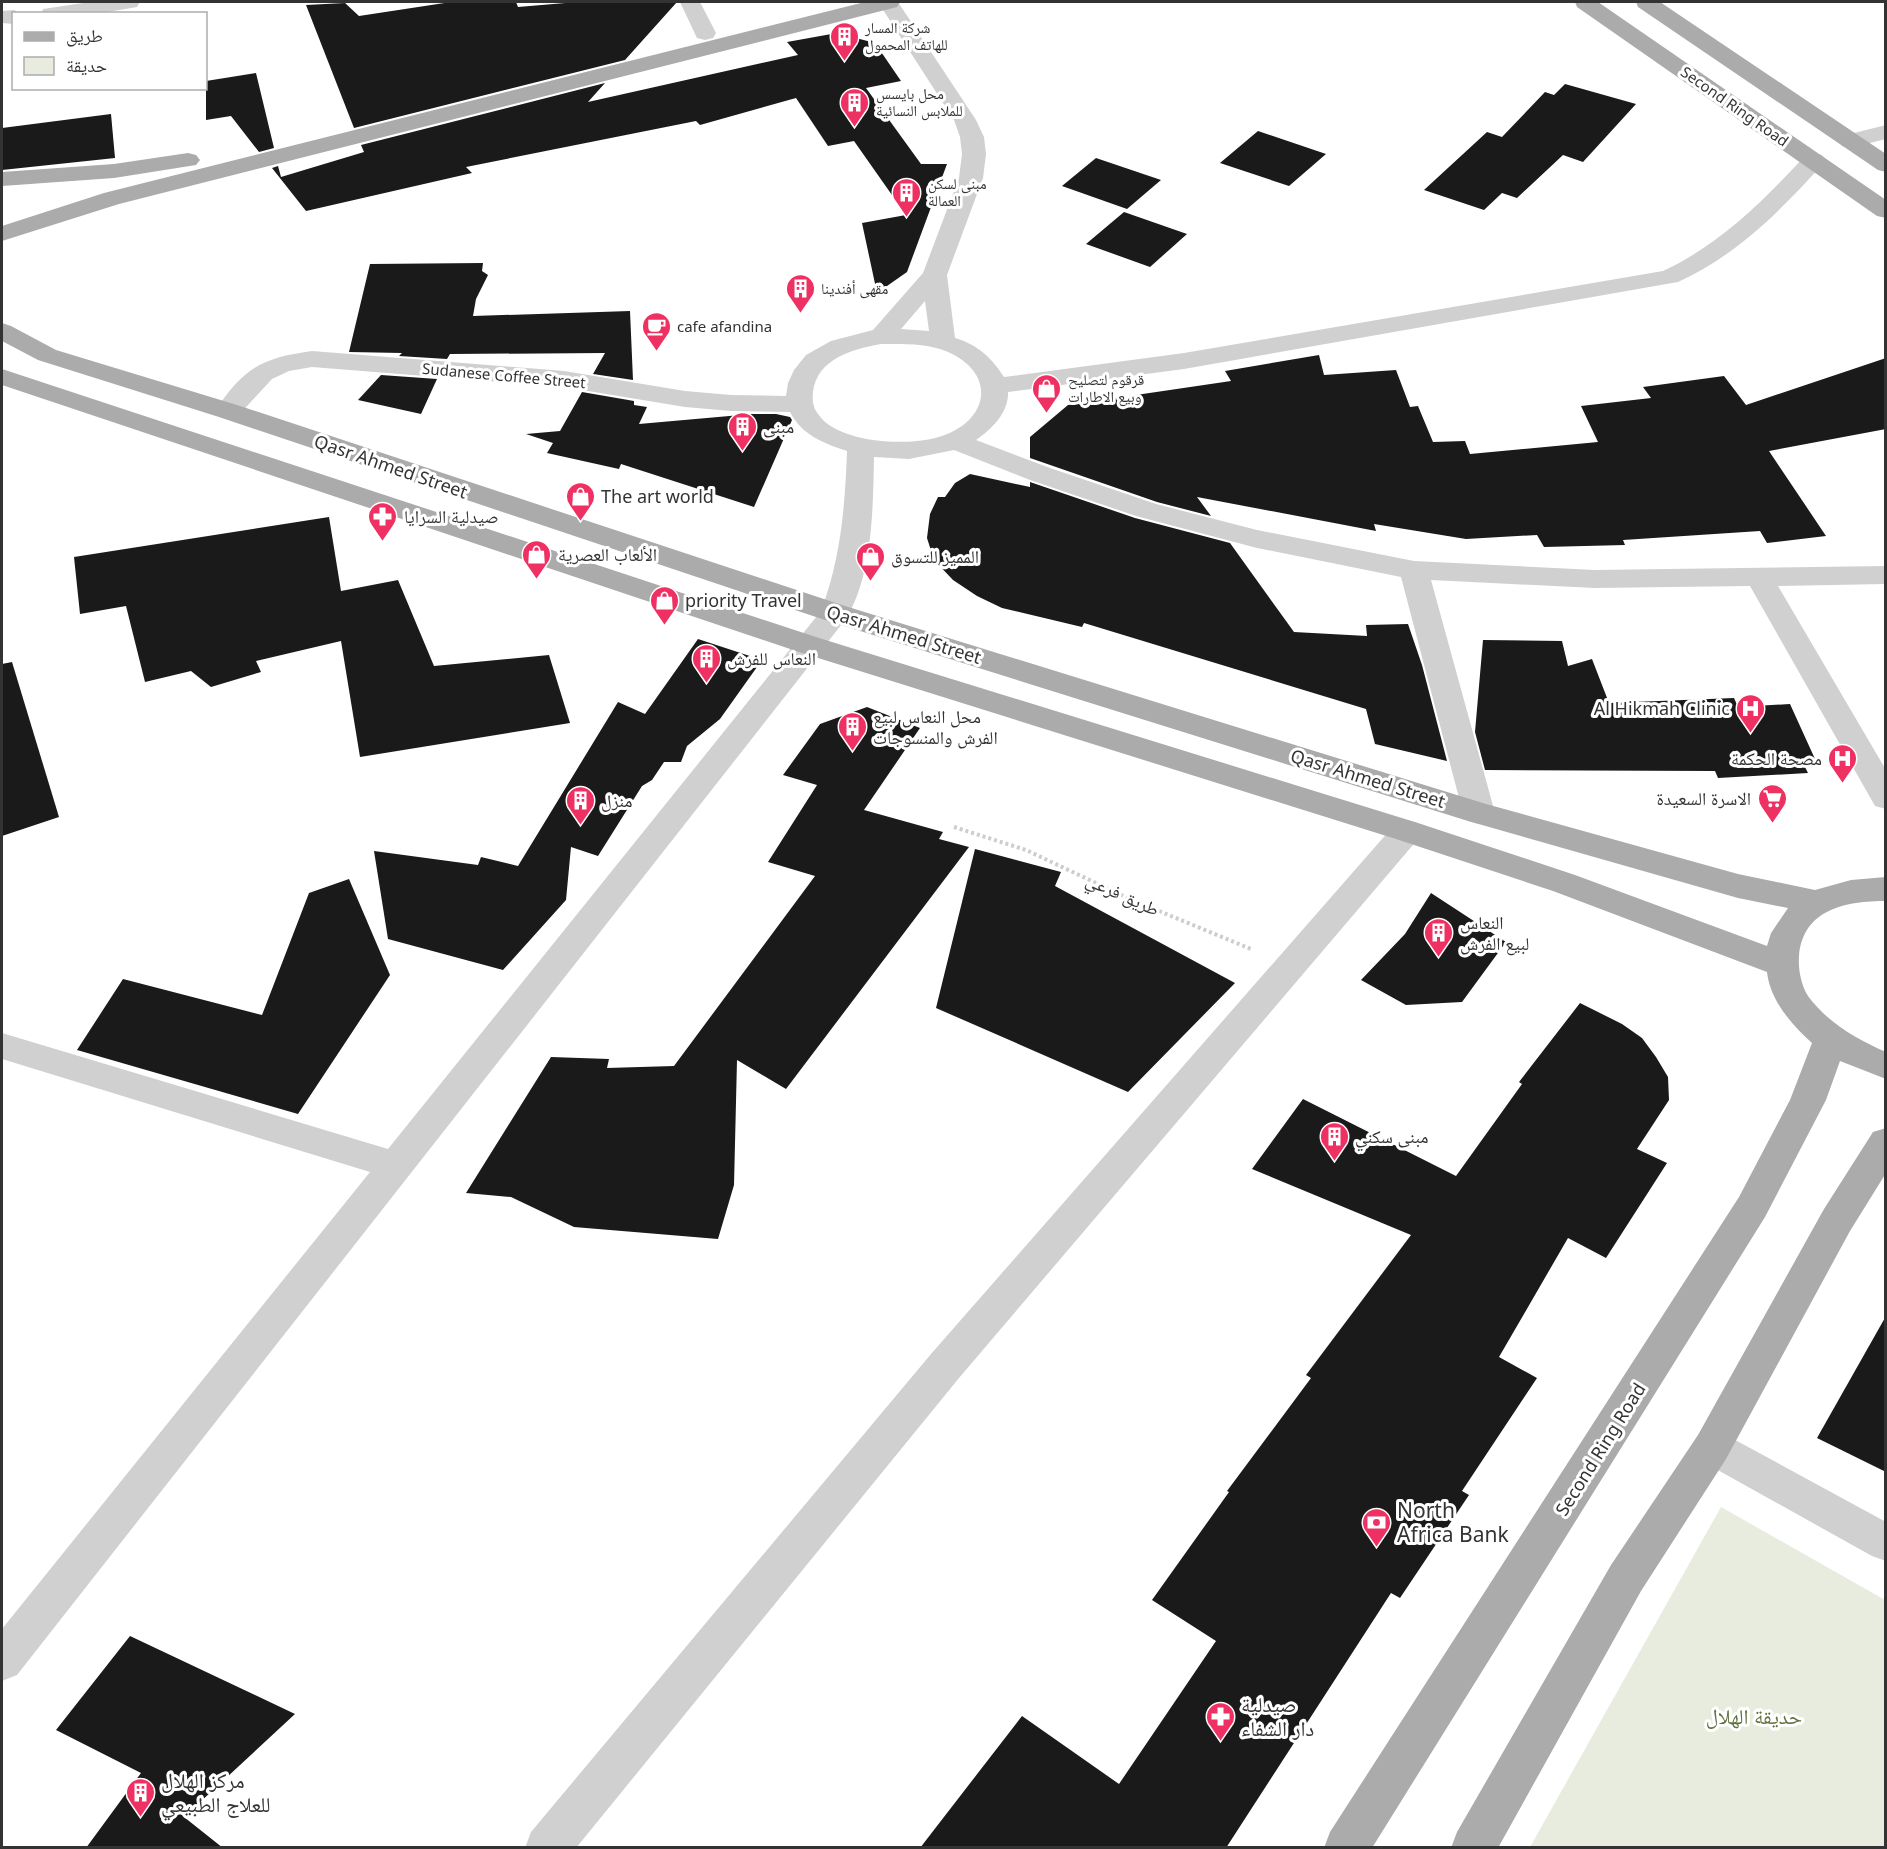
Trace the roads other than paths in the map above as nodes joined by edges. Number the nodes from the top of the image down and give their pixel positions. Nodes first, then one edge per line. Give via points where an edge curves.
1 (129, 2) edge
2 (690, 2) edge
3 (821, 2) edge
4 (888, 2) edge
5 (1585, 2) edge
6 (1646, 2) edge
7 (64, 12) edge
8 (705, 33) junction
9 (1886, 132) edge
10 (1850, 141) junction
11 (1814, 160) junction
12 (1886, 165) edge
13 (2, 179) edge
14 (1886, 211) edge
15 (2, 234) edge
16 (935, 275) junction
17 (2, 331) edge
18 (882, 336) junction
19 (943, 342) junction
20 (2, 377) edge
21 (995, 386) junction
22 (799, 404) junction
23 (228, 411) junction
24 (955, 441) junction
25 (861, 447) junction
26 (1414, 570) junction
27 (1886, 575) edge
28 (1759, 577) junction
29 (835, 613) junction
30 (809, 645) junction
31 (1886, 798) edge
32 (1479, 813) junction
33 (1407, 831) junction
34 (1886, 889) edge
35 (1817, 902) junction
36 (1781, 964) junction
37 (1831, 1038) junction
38 (2, 1046) edge
39 (1886, 1066) edge
40 (1886, 1142) edge
41 (397, 1166) junction
42 (1712, 1447) junction
43 (1886, 1543) edge
44 (2, 1661) edge
45 (547, 1848) edge
46 (1346, 1848) edge
47 (1473, 1848) edge

1 - 7 street
2 - 8 street
3 - 8 main road
4 - 15 main road via 112,198
4 - 16 street via 965,120 972,137 971,178
5 - 11 main road, Second Ring Road
6 - 10 main road, Second Ring Road
8 - 13 main road via 190,159 114,171
9 - 10 street
10 - 12 main road, Second Ring Road
11 - 14 main road, Second Ring Road
11 - 21 street via 1726,247 1669,277 1184,362
16 - 18 street
16 - 19 street
17 - 23 main road, Qasr Ahmed Street via 47,355
18 - 19 street via 913,336
18 - 22 street via 826,353 808,368 798,386
19 - 21 street via 968,353 986,368
20 - 30 main road, Qasr Ahmed Street
21 - 24 street via 994,405 981,423
22 - 23 street, Sudanese Coffee Street via 685,399 564,379 312,358 281,362 254,377
22 - 25 street via 810,423 832,438
23 - 29 main road, Qasr Ahmed Street
24 - 25 street via 895,451
24 - 26 street via 1146,510 1257,539
25 - 29 street via 858,522 848,580
26 - 28 street via 1595,579
26 - 32 street
27 - 28 street
28 - 31 street
29 - 30 street
29 - 32 main road, Qasr Ahmed Street
30 - 33 main road, Qasr Ahmed Street
30 - 41 street
32 - 35 main road, Qasr Ahmed Street via 1738,886
33 - 36 main road, Qasr Ahmed Street via 1574,887
33 - 45 street via 945,1366
34 - 35 main road via 1838,894
35 - 36 main road via 1800,914 1789,929 1782,945
36 - 37 main road via 1796,1003
37 - 39 main road
37 - 46 main road, Second Ring Road via 1808,1100 1752,1207
38 - 41 street
40 - 42 main road via 1836,1220
41 - 44 street
42 - 43 street
42 - 47 main road via 1626,1578

